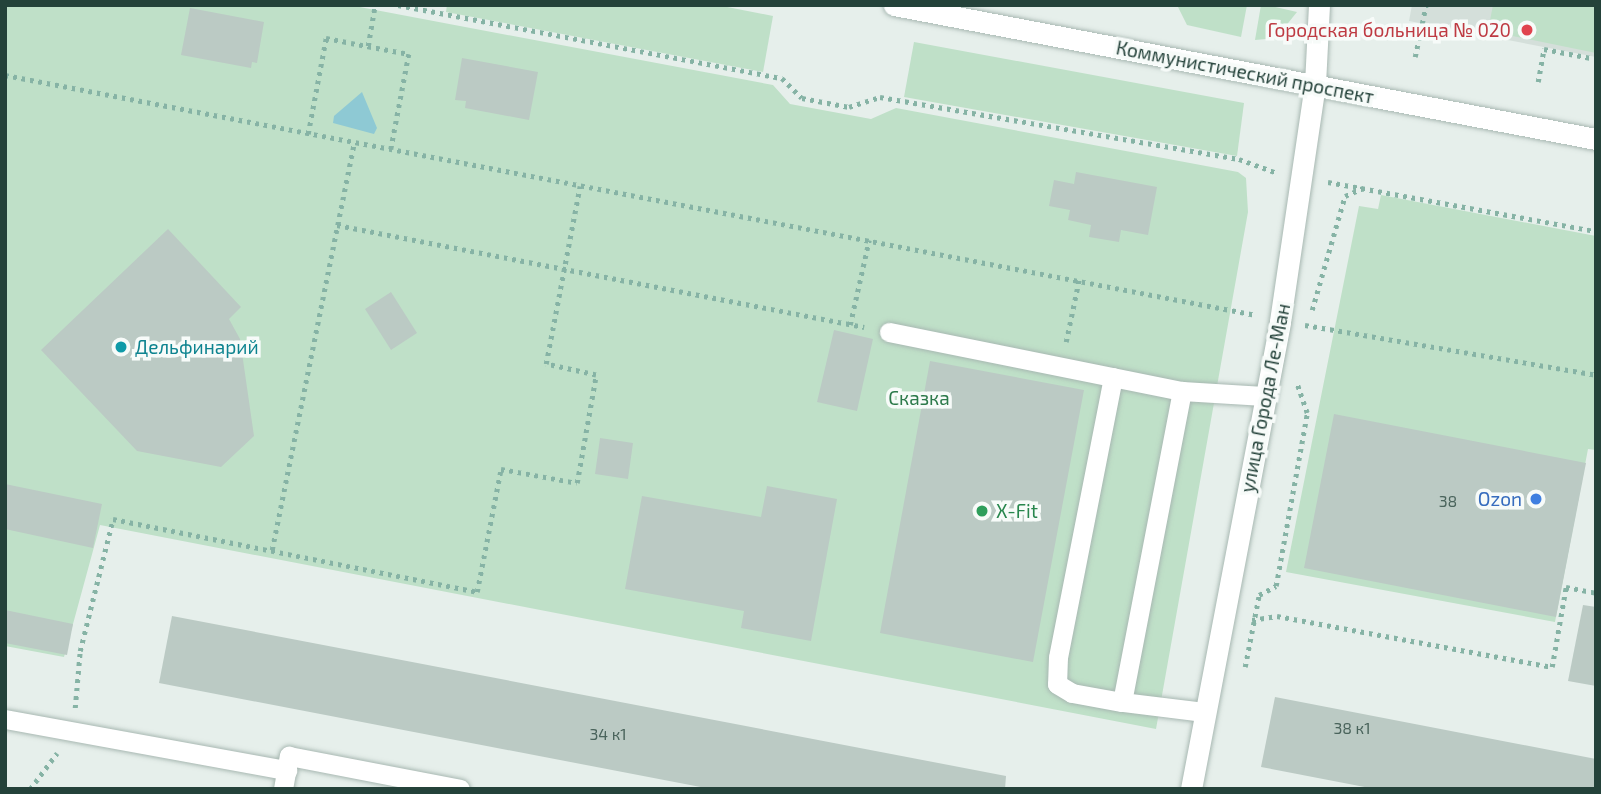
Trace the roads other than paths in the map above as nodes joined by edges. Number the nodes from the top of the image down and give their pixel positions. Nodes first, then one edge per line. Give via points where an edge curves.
1 (894, 5) edge
2 (1319, 5) edge
3 (1315, 84) junction
4 (1596, 139) edge
5 (889, 332) road end
6 (1113, 377) junction
7 (1182, 391) junction
8 (1264, 396) junction
9 (1122, 702) junction
10 (1203, 712) junction
11 (5, 719) edge
12 (285, 780) edge
13 (460, 789) edge
14 (1191, 789) edge

1 - 3 street, Коммунистический проспект
2 - 3 street, улица Города Ле-Ман
3 - 4 street, Коммунистический проспект
3 - 8 street, улица Города Ле-Ман via 1304,177
5 - 6 lane
6 - 7 lane
6 - 9 lane via 1058,656 1057,684 1072,693
7 - 8 lane
7 - 9 lane
8 - 10 street, улица Города Ле-Ман
9 - 10 lane
10 - 14 street, улица Города Ле-Ман
11 - 12 lane
12 - 13 lane via 289,755

